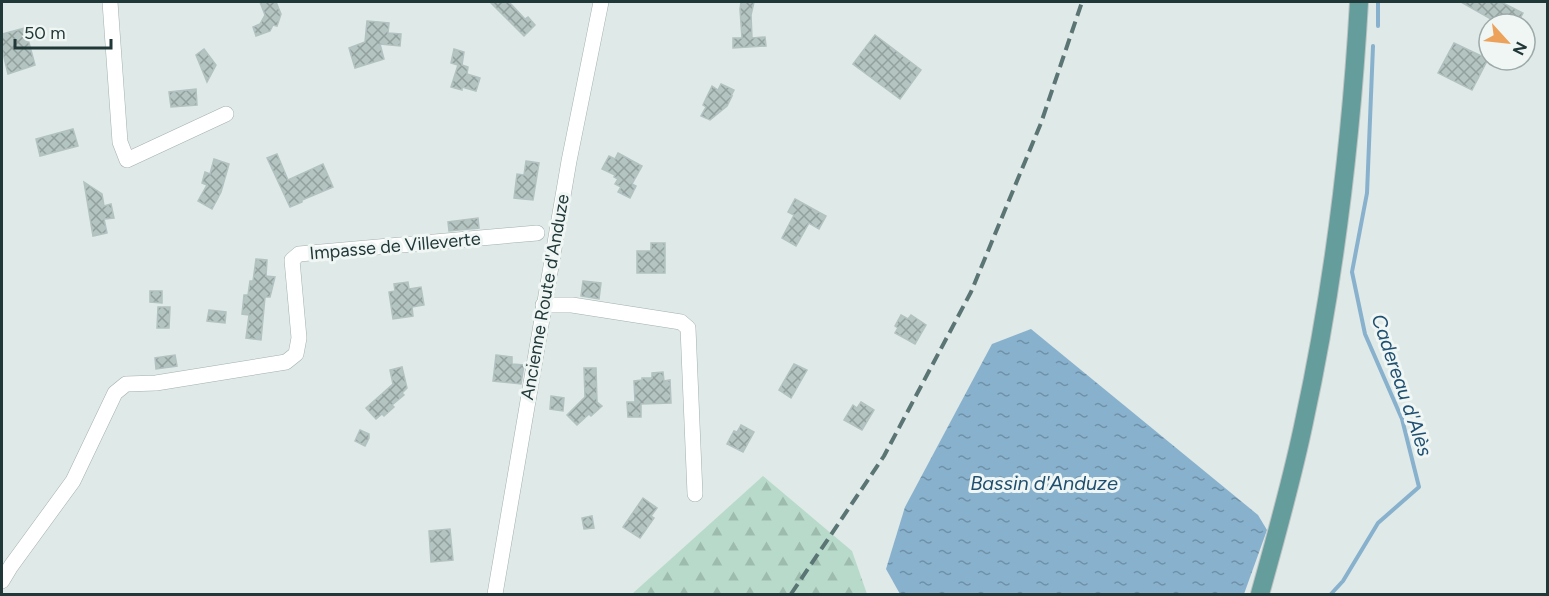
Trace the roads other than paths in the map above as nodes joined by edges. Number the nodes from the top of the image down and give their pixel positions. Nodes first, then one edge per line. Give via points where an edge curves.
1 (110, 2) edge
2 (601, 2) edge
3 (1359, 2) edge
4 (226, 114) dead end
5 (537, 233) dead end
6 (543, 305) junction
7 (695, 494) dead end
8 (2, 581) edge
9 (495, 594) edge
10 (1260, 594) edge

1 - 4 street via 120,142 127,160
2 - 6 street, Ancienne Route d'Anduze
3 - 10 main road via 1342,191 1320,343 1294,469
5 - 8 street, Impasse de Villeverte via 299,254 292,260 299,338 296,354 286,362 156,383 126,384 115,393 73,481
6 - 7 street via 572,305 670,320 688,328
6 - 9 street, Ancienne Route d'Anduze

